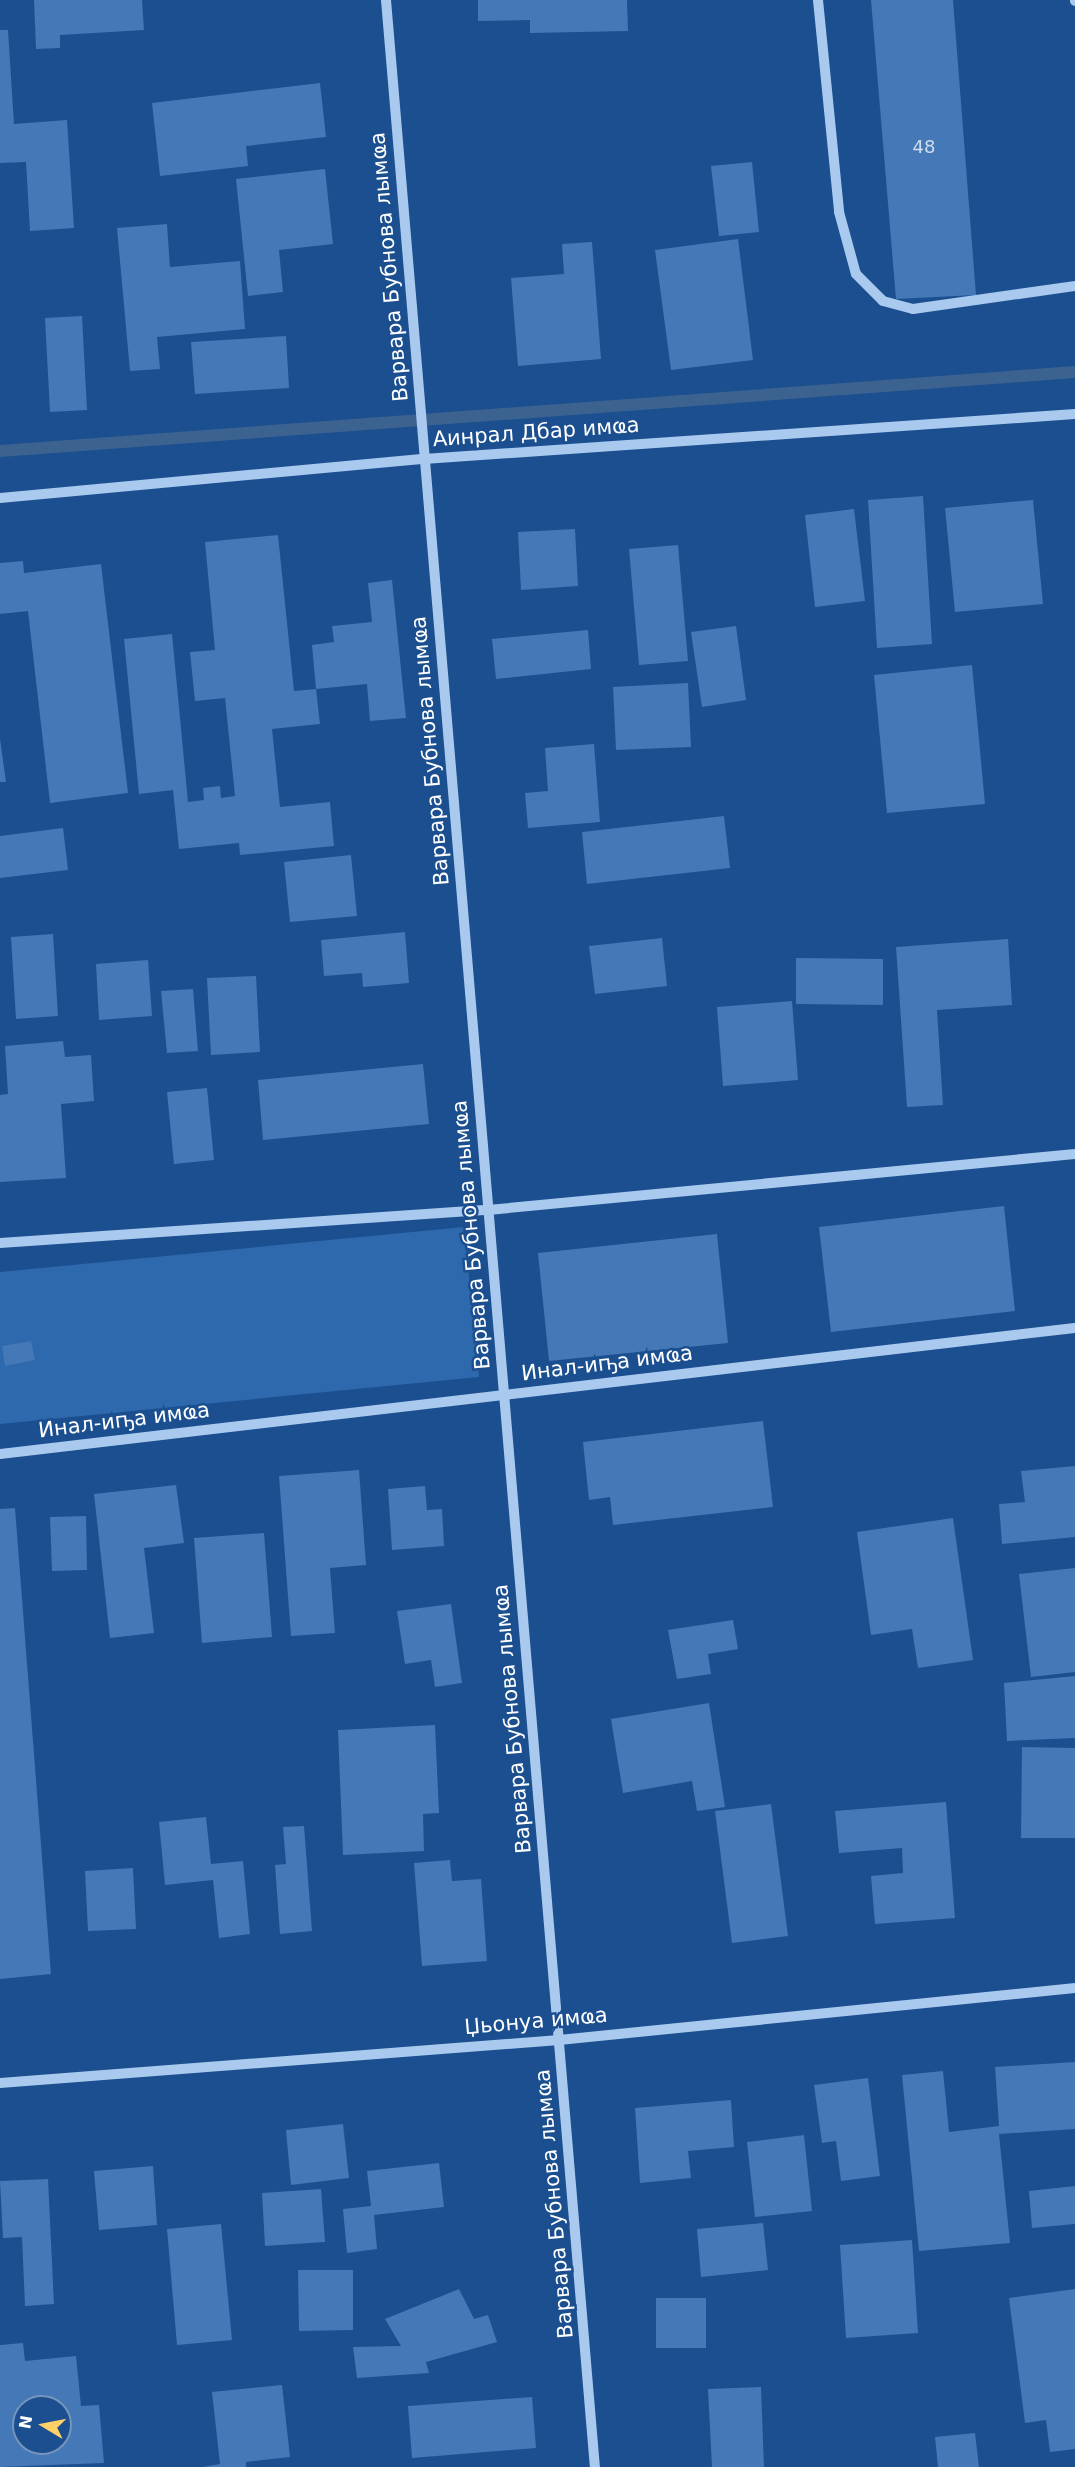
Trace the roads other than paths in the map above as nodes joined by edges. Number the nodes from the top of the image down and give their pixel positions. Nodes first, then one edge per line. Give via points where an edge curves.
1 (386, 0) edge
2 (819, 0) edge
3 (1075, 286) edge
4 (1075, 414) edge
5 (424, 459) junction
6 (0, 498) edge
7 (1075, 1154) edge
8 (488, 1210) junction
9 (0, 1244) edge
10 (1075, 1328) edge
11 (504, 1394) junction
12 (0, 1454) edge
13 (1075, 1988) edge
14 (559, 2040) junction
15 (0, 2083) edge
16 (595, 2467) edge

1 - 5 street, Варвара Бубнова лымҩа
2 - 3 street via 839,212 856,274 883,301 913,309
4 - 5 street, Аинрал Дбар имҩа
5 - 6 street, Аинрал Дбар имҩа
5 - 8 street, Варвара Бубнова лымҩа
7 - 8 street
8 - 9 street
8 - 11 street, Варвара Бубнова лымҩа
10 - 11 street, Инал-иҧа имҩа
11 - 12 street, Инал-иҧа имҩа
11 - 14 street, Варвара Бубнова лымҩа
13 - 14 street, Џьонуа имҩа
14 - 15 street, Џьонуа имҩа
14 - 16 street, Варвара Бубнова лымҩа

